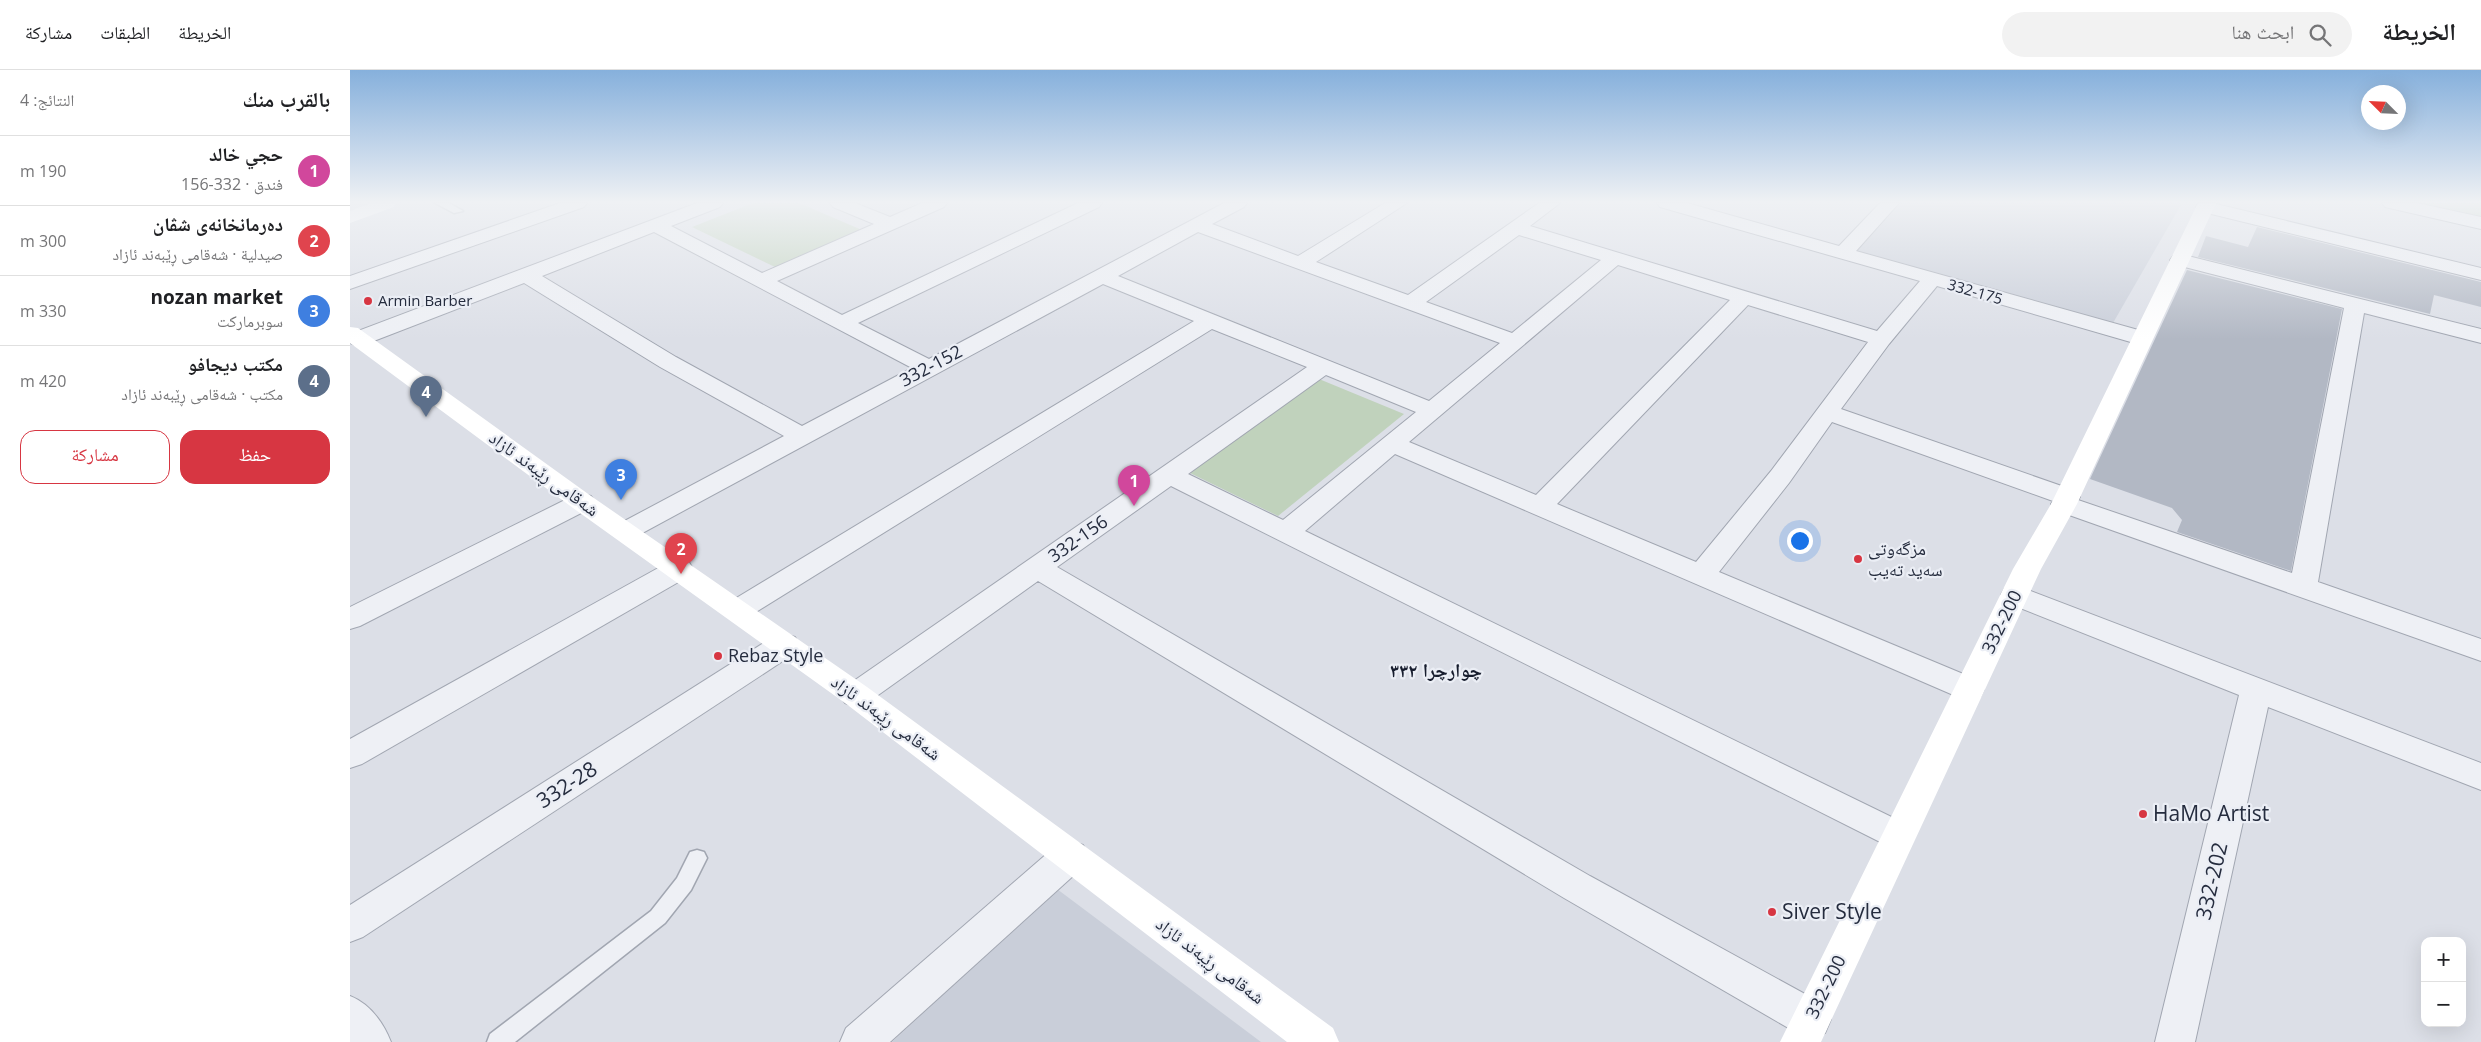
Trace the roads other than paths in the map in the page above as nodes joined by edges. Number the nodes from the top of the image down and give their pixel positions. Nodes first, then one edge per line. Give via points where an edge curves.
1 (449, 248) edge
2 (597, 248) edge
3 (699, 248) edge
4 (835, 248) edge
5 (998, 248) edge
6 (1152, 248) edge
7 (1260, 248) edge
8 (1324, 248) edge
9 (1487, 248) edge
10 (1583, 248) edge
11 (1823, 248) edge
12 (1847, 248) edge
13 (2186, 248) edge
14 (2379, 248) edge
15 (1842, 254) junction
16 (1615, 258) junction
17 (2180, 260) junction
18 (1300, 263) junction
19 (2481, 274) edge
20 (526, 275) junction
21 (1101, 276) junction
22 (1932, 280) junction
23 (762, 281) junction
24 (350, 283) edge
25 (1744, 297) junction
26 (1411, 303) junction
27 (2355, 304) junction
28 (1211, 320) junction
29 (841, 323) junction
30 (354, 336) edge
31 (2481, 336) edge
32 (2141, 338) junction
33 (1881, 339) junction
34 (1515, 341) junction
35 (1324, 366) junction
36 (928, 368) junction
37 (1432, 410) junction
38 (1828, 413) junction
39 (802, 436) junction
40 (1393, 444) junction
41 (1170, 475) junction
42 (2066, 500) junction
43 (582, 502) junction
44 (1540, 507) junction
45 (626, 531) junction
46 (1285, 533) junction
47 (1038, 568) junction
48 (679, 569) junction
49 (1702, 574) junction
50 (2303, 588) junction
51 (2015, 596) junction
52 (355, 608) edge
53 (738, 610) junction
54 (784, 645) junction
55 (2481, 650) edge
56 (1969, 689) junction
57 (2256, 690) junction
58 (856, 695) junction
59 (350, 755) edge
60 (2481, 777) edge
61 (1898, 836) junction
62 (1070, 856) junction
63 (697, 858) dead end
64 (350, 925) edge
65 (350, 1015) edge
66 (1805, 1030) edge
67 (371, 1042) edge
68 (498, 1042) edge
69 (860, 1042) edge
70 (1318, 1042) edge
71 (2176, 1042) edge

1 - 24 street
2 - 20 street
3 - 23 street
4 - 23 street
5 - 29 street
6 - 21 street, 332-152
7 - 18 street
8 - 18 street
9 - 26 street
10 - 16 street
11 - 15 street, 332-175
12 - 15 street
13 - 17 street, 332-200
14 - 19 street
15 - 22 street, 332-175
16 - 25 street
16 - 34 street
17 - 27 street
17 - 32 street, 332-200
18 - 26 street
20 - 30 street
20 - 39 street via 668,362
21 - 28 street
21 - 36 street, 332-152
22 - 32 street, 332-175
22 - 33 street
23 - 29 street
25 - 33 street
25 - 44 street
26 - 34 street
27 - 31 street
27 - 50 street
28 - 35 street
28 - 53 street
29 - 36 street
30 - 43 street, شەقامی ڕێبەند ئازاد
32 - 42 street, 332-200
33 - 38 street
34 - 37 street
35 - 37 street
35 - 41 street, 332-156
36 - 39 street, 332-152
37 - 40 street
38 - 42 street
38 - 49 street
39 - 45 street, 332-152
40 - 44 street
40 - 46 street
41 - 46 street
41 - 47 street, 332-156
42 - 50 street
42 - 51 street, 332-200 via 2026,569
43 - 45 street, شەقامی ڕێبەند ئازاد
43 - 52 street
44 - 49 street
45 - 48 street, شەقامی ڕێبەند ئازاد
46 - 61 street
47 - 58 street, 332-156
47 - 66 street via 1577,887
48 - 53 street, شەقامی ڕێبەند ئازاد
48 - 59 street
49 - 56 street
50 - 55 street
51 - 56 street, 332-200
51 - 57 street
53 - 54 street, شەقامی ڕێبەند ئازاد
54 - 58 street, شەقامی ڕێبەند ئازاد
54 - 64 street, 332-28
56 - 61 street, 332-200
57 - 60 street
57 - 71 street, 332-202
58 - 62 street, شەقامی ڕێبەند ئازاد
61 - 66 street, 332-200
62 - 69 street
62 - 70 street, شەقامی ڕێبەند ئازاد
63 - 68 lane via 684,884 658,916
65 - 67 street

